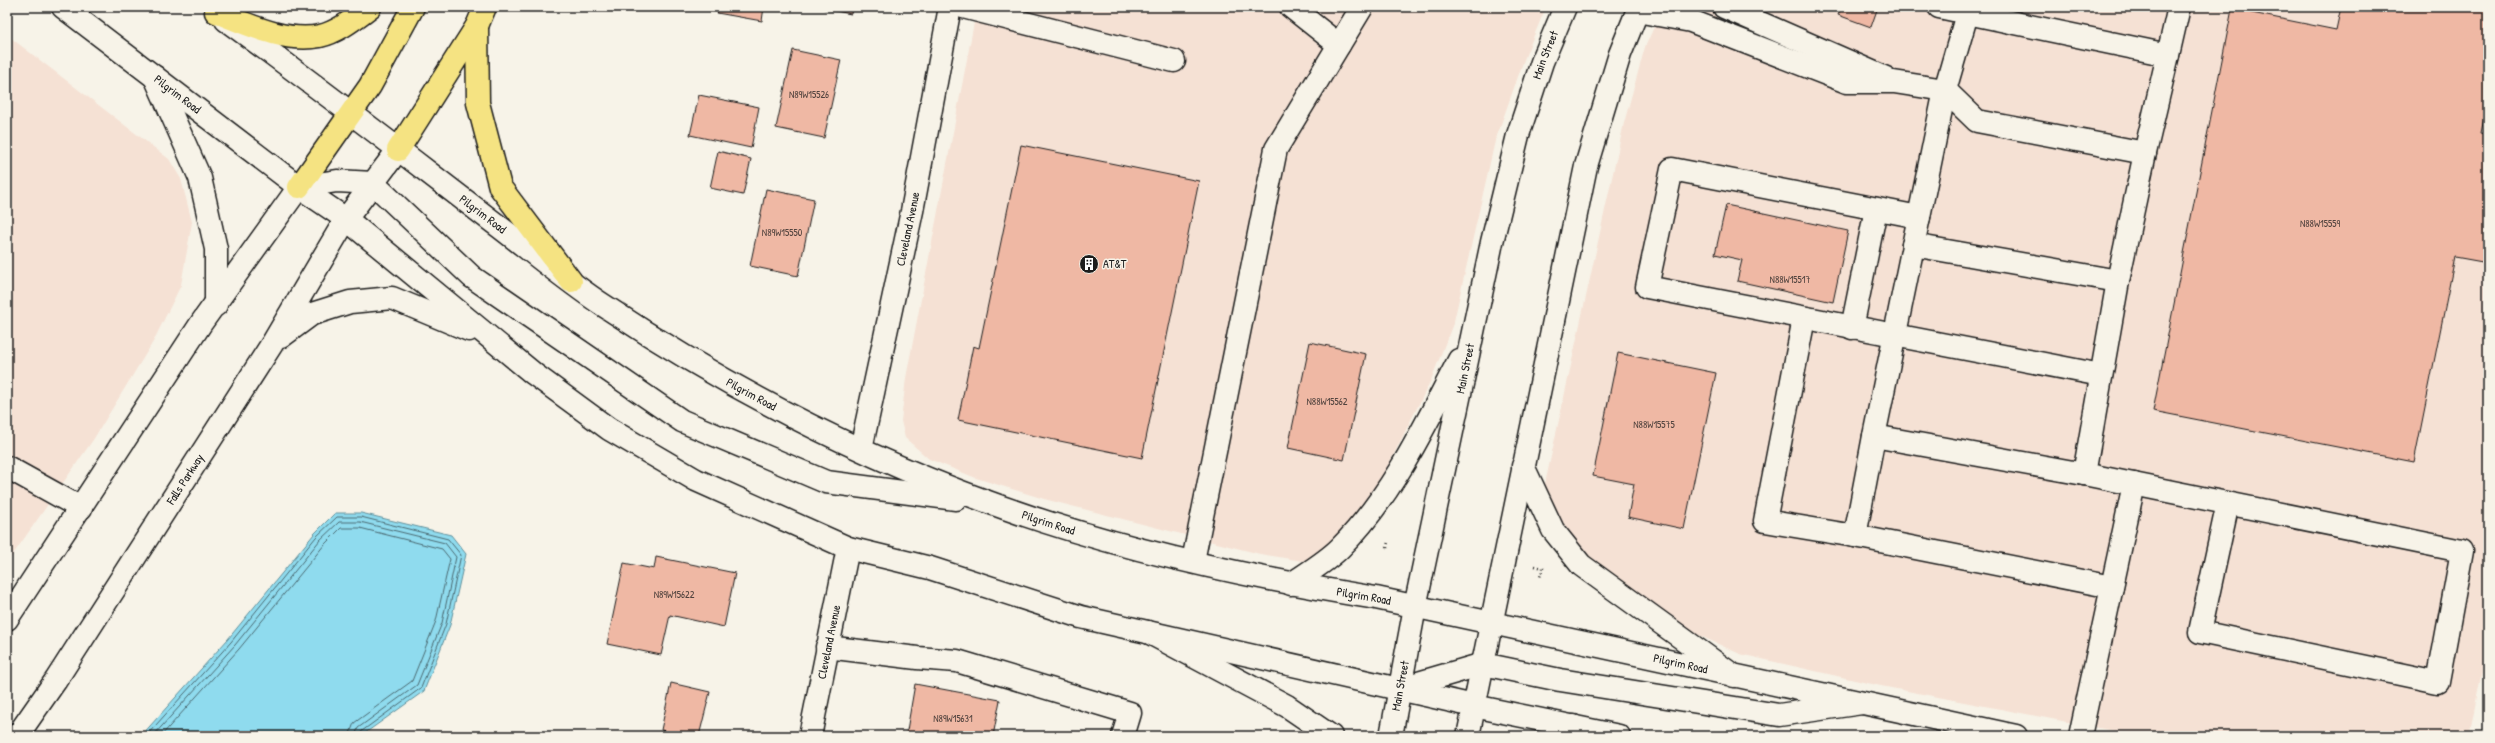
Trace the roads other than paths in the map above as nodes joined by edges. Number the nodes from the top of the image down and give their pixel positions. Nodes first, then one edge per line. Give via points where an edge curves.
1 (63, 7) edge
2 (370, 7) edge
3 (413, 7) edge
4 (950, 7) edge
5 (963, 7) edge
6 (1291, 7) edge
7 (1362, 7) edge
8 (1565, 7) edge
9 (1724, 7) edge
10 (1939, 7) edge
11 (2179, 7) edge
12 (1638, 9) edge
13 (213, 10) edge
14 (1968, 10) edge
15 (481, 16) edge
16 (1339, 45) junction
17 (2168, 55) junction
18 (1174, 61) dead end
19 (155, 76) junction
20 (1894, 82) junction
21 (1945, 90) junction
22 (352, 114) junction
23 (398, 150) junction
24 (2145, 153) junction
25 (373, 183) junction
26 (299, 187) junction
27 (1876, 209) junction
28 (1919, 217) junction
29 (346, 219) junction
30 (1913, 245) junction
31 (572, 281) junction
32 (2118, 281) junction
33 (216, 305) junction
34 (1804, 318) junction
35 (1852, 328) junction
36 (1471, 336) junction
37 (1894, 336) junction
38 (487, 337) junction
39 (272, 344) junction
40 (2101, 375) junction
41 (1874, 436) junction
42 (861, 449) junction
43 (7, 466) edge
44 (1523, 466) junction
45 (2084, 474) junction
46 (2134, 484) junction
47 (988, 502) junction
48 (2228, 502) junction
49 (81, 508) junction
50 (1855, 536) junction
51 (848, 548) junction
52 (1193, 561) junction
53 (1292, 584) junction
54 (2112, 587) junction
55 (1415, 607) junction
56 (7, 619) edge
57 (1491, 624) junction
58 (1148, 632) junction
59 (827, 647) junction
60 (1483, 664) junction
61 (1734, 676) junction
62 (1401, 688) junction
63 (1862, 703) junction
64 (1474, 706) junction
65 (1566, 731) edge
66 (17, 736) edge
67 (810, 736) edge
68 (1123, 736) edge
69 (1331, 736) edge
70 (1391, 736) edge
71 (1468, 736) edge
72 (1619, 736) edge
73 (2016, 736) edge
74 (2080, 736) edge

1 - 19 street, Pilgrim Road
2 - 13 highway via 341,27 318,36 305,37 258,28
3 - 22 highway via 380,70
4 - 42 street, Cleveland Avenue via 912,211
5 - 18 street
6 - 16 street
7 - 16 street
8 - 36 street, Main Street via 1542,62 1518,135
9 - 20 street
10 - 14 street
11 - 17 street
12 - 20 street via 1691,21 1847,82
12 - 44 street via 1620,54 1586,166
13 - 22 street, Pilgrim Road
14 - 17 street
14 - 21 street
15 - 23 highway
15 - 31 highway via 478,103 500,187
16 - 52 street via 1276,148
17 - 24 street
19 - 26 street, Pilgrim Road
19 - 33 street via 200,178 216,249
20 - 21 street
21 - 24 street via 1977,121
21 - 28 street
22 - 23 street, Pilgrim Road
22 - 26 highway
23 - 25 street, Falls Parkway
23 - 31 street, Pilgrim Road
24 - 32 street
25 - 26 street via 337,181
25 - 29 street, Falls Parkway
25 - 47 street via 472,277 682,421 826,482
26 - 29 street, Pilgrim Road
26 - 33 street
27 - 28 street
27 - 34 street via 1672,169 1647,288
27 - 35 street
28 - 30 street
29 - 38 street, Pilgrim Road
29 - 39 street, Falls Parkway
30 - 32 street
30 - 37 street
31 - 42 street, Pilgrim Road via 601,304 743,390
32 - 40 street
33 - 49 street
34 - 35 street
34 - 50 street via 1765,520
35 - 37 street
36 - 53 street via 1415,446 1370,512 1340,548
36 - 55 street, Main Street
37 - 40 street
37 - 41 street
38 - 39 street via 392,298 350,302 312,314
38 - 51 street, Pilgrim Road via 584,411 629,441 696,480
39 - 66 street, Falls Parkway via 56,680
40 - 45 street
41 - 45 street
41 - 50 street
42 - 47 street, Pilgrim Road
43 - 49 street
44 - 57 street
44 - 61 street via 1553,530 1581,565
45 - 46 street
46 - 48 street
46 - 54 street
47 - 52 street, Pilgrim Road via 1126,545
48 - 48 street via 2462,551 2438,682 2200,632
49 - 56 street
50 - 54 street
51 - 58 street, Pilgrim Road via 930,568 1081,617
51 - 59 street, Cleveland Avenue
52 - 53 street, Pilgrim Road
53 - 55 street, Pilgrim Road
54 - 74 street
55 - 57 street, Pilgrim Road
55 - 62 street, Main Street
57 - 60 street
57 - 61 street, Pilgrim Road
58 - 62 street, Pilgrim Road
58 - 69 street via 1287,706
59 - 67 street, Cleveland Avenue
59 - 68 street via 957,661 1130,713
60 - 62 street
60 - 63 street via 1560,680 1779,715
60 - 64 street
61 - 63 street, Pilgrim Road
62 - 64 street, Pilgrim Road
62 - 70 street, Main Street
63 - 73 street, Pilgrim Road
64 - 65 street, Pilgrim Road
64 - 71 street
65 - 72 street, Pilgrim Road

